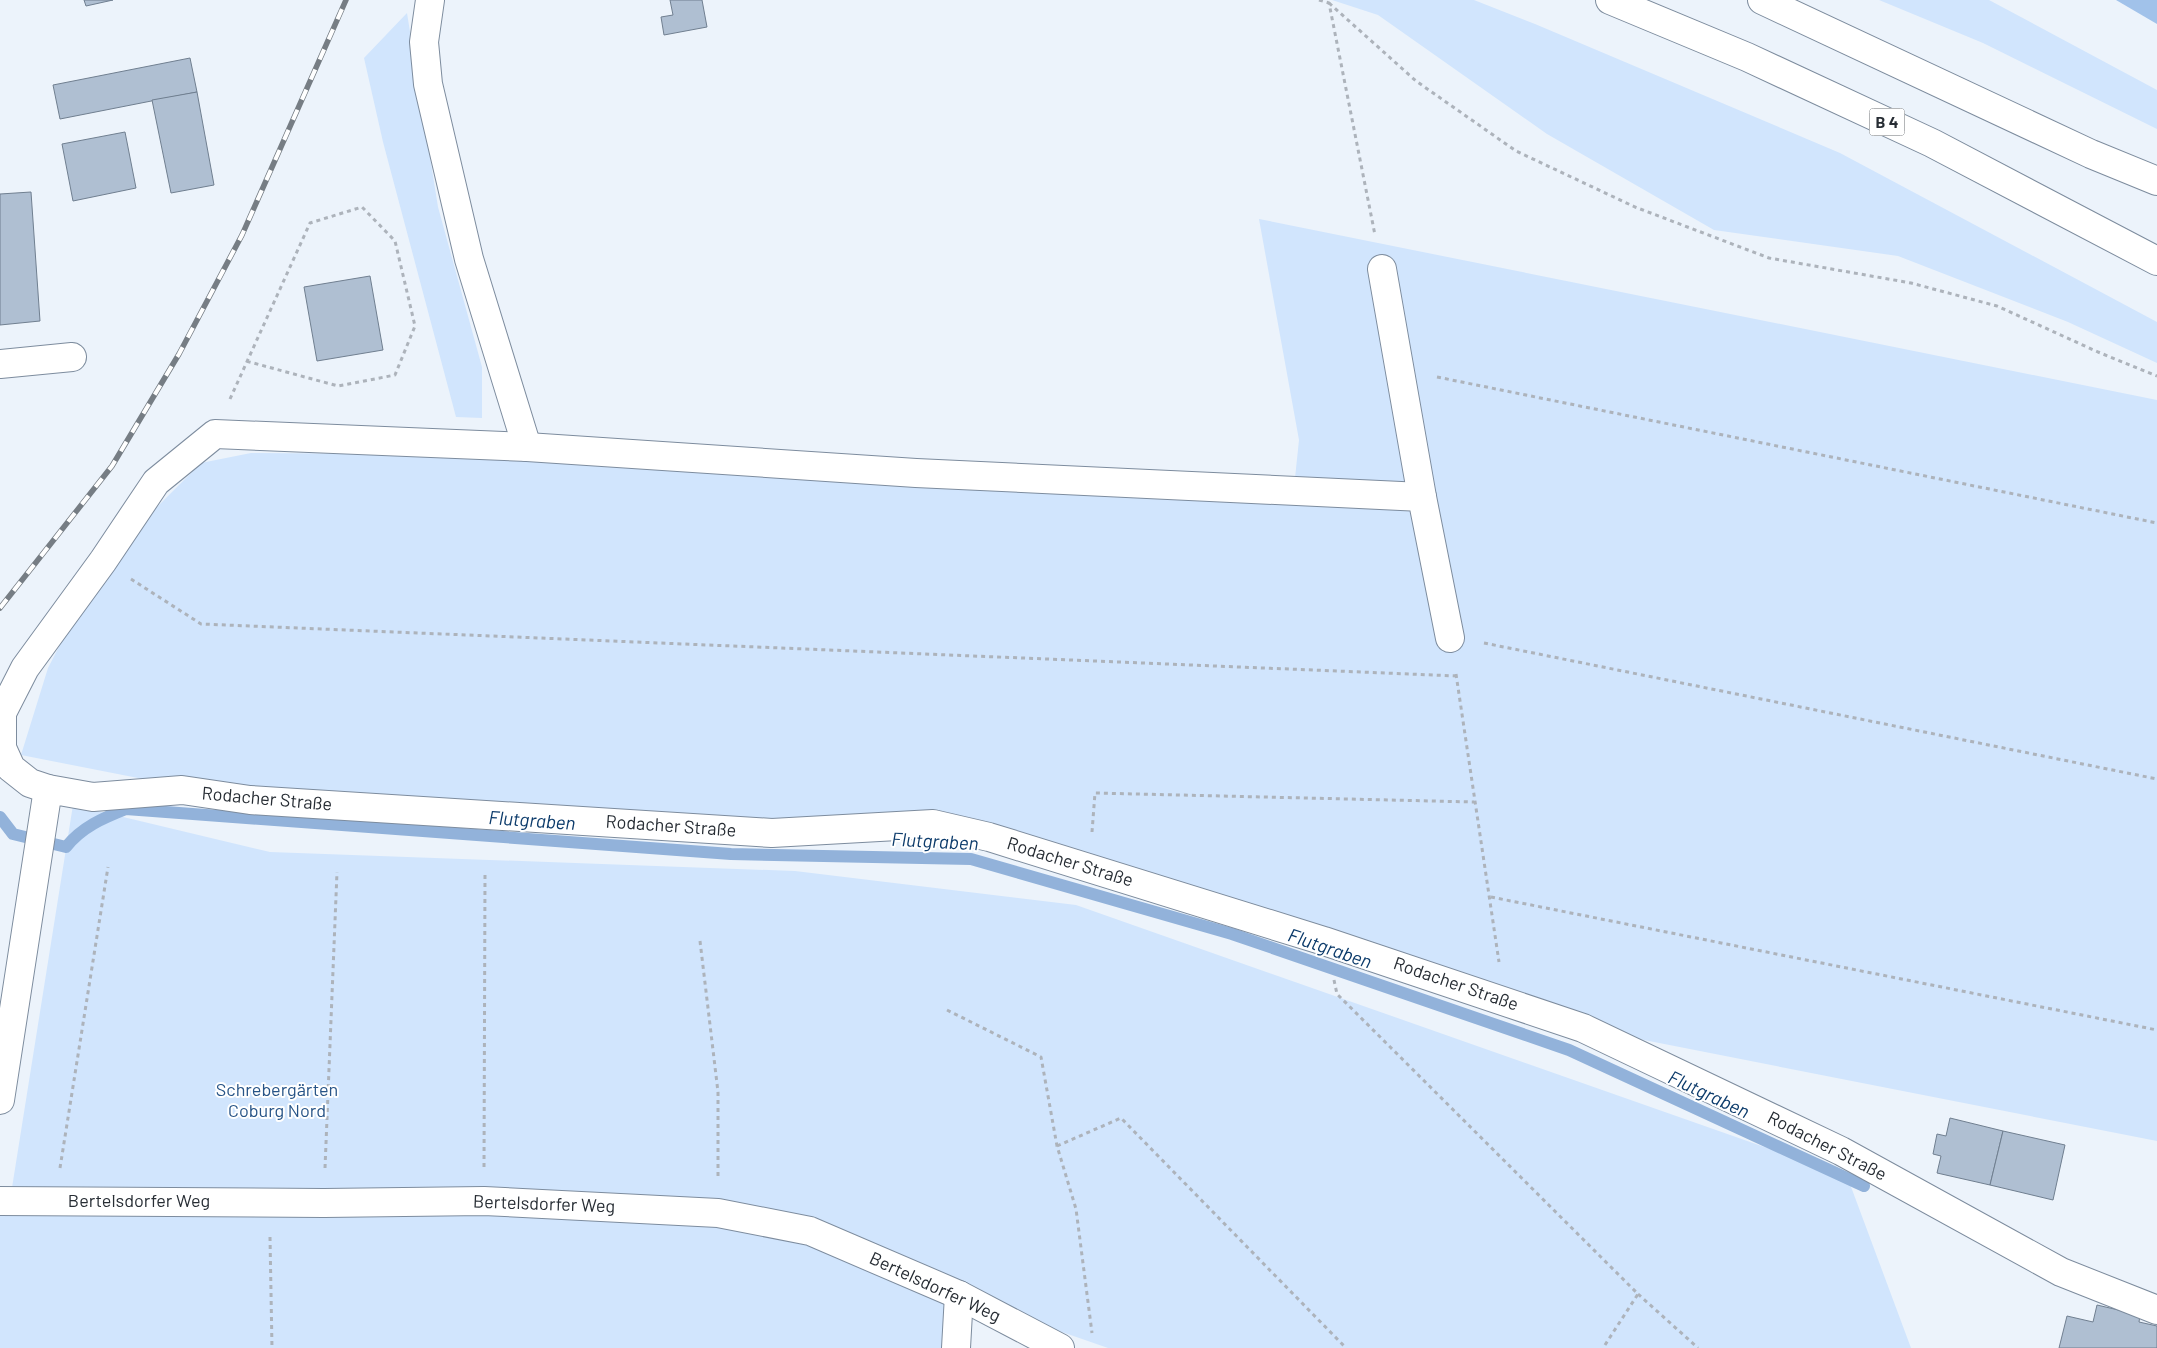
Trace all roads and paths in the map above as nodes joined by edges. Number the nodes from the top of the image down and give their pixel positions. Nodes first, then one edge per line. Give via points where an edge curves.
1 (430, 0) edge
2 (1319, 0) edge
3 (1610, 0) edge
4 (1762, 0) edge
5 (1328, 3) junction
6 (2092, 154) junction
7 (2157, 181) edge
8 (2157, 190) edge
9 (2157, 261) edge
10 (1382, 269) joint
11 (72, 357) dead end
12 (246, 361) junction
13 (0, 364) edge
14 (1400, 369) junction
15 (2157, 376) edge
16 (214, 434) junction
17 (527, 447) junction
18 (1422, 497) junction
19 (2157, 523) edge
20 (103, 561) junction
21 (1450, 638) junction
22 (1457, 676) junction
23 (2157, 779) edge
24 (48, 788) junction
25 (1474, 802) junction
26 (108, 867) dead end
27 (1089, 868) junction
28 (337, 872) dead end
29 (486, 875) dead end
30 (1491, 897) junction
31 (700, 941) dead end
32 (1337, 994) dead end
33 (1504, 1000) junction
34 (947, 1010) dead end
35 (2157, 1030) edge
36 (0, 1100) edge
37 (1057, 1146) junction
38 (0, 1201) edge
39 (55, 1201) junction
40 (484, 1201) junction
41 (269, 1202) junction
42 (324, 1204) junction
43 (718, 1213) junction
44 (1638, 1294) junction
45 (958, 1295) junction
46 (2157, 1310) edge
47 (1093, 1338) dead end
48 (272, 1348) edge
49 (956, 1348) edge
50 (1060, 1348) edge
51 (1346, 1348) edge
52 (1603, 1348) edge
53 (1698, 1348) edge

1 - 17 main road via 424,42 428,84 469,259
2 - 5 path
3 - 9 main road, B 4 via 1747,57 1932,143
4 - 6 main road
5 - 10 path
5 - 15 path via 1416,81 1516,151 1635,207 1769,258 1911,283 1997,306
6 - 7 main road
6 - 8 main road
10 - 14 main road
11 - 13 main road
12 - 12 path via 310,223 362,207 395,241 416,326 395,375 338,386
12 - 16 path
14 - 18 main road
14 - 19 path
16 - 17 main road
16 - 20 main road, Rodacher Straße via 156,482
17 - 18 main road via 916,473
18 - 21 main road
20 - 22 path via 201,624
20 - 24 main road, Rodacher Straße via 25,668 2,713 2,748 12,768 30,783
21 - 22 path
21 - 23 path via 1531,651
22 - 25 path
24 - 27 main road, Rodacher Straße via 93,797 182,790 250,800 772,833 933,824 989,837
24 - 36 main road
25 - 27 path via 1094,792
25 - 30 path
26 - 39 path
27 - 33 main road, Rodacher Straße via 1324,940
28 - 42 path
29 - 40 path
30 - 33 path
30 - 35 path
31 - 43 path via 718,1092
32 - 44 path
33 - 46 main road, Rodacher Straße via 1583,1028 1841,1151 2061,1272
34 - 37 path via 1041,1058
37 - 47 path via 1076,1209
37 - 51 path via 1121,1118
38 - 39 main road, Bertelsdorfer Weg
39 - 41 main road, Bertelsdorfer Weg
40 - 42 main road, Bertelsdorfer Weg
40 - 43 main road, Bertelsdorfer Weg
41 - 42 main road, Bertelsdorfer Weg
41 - 48 path
43 - 45 main road, Bertelsdorfer Weg via 810,1232
44 - 52 path
44 - 53 path
45 - 49 main road
45 - 50 main road, Bertelsdorfer Weg

